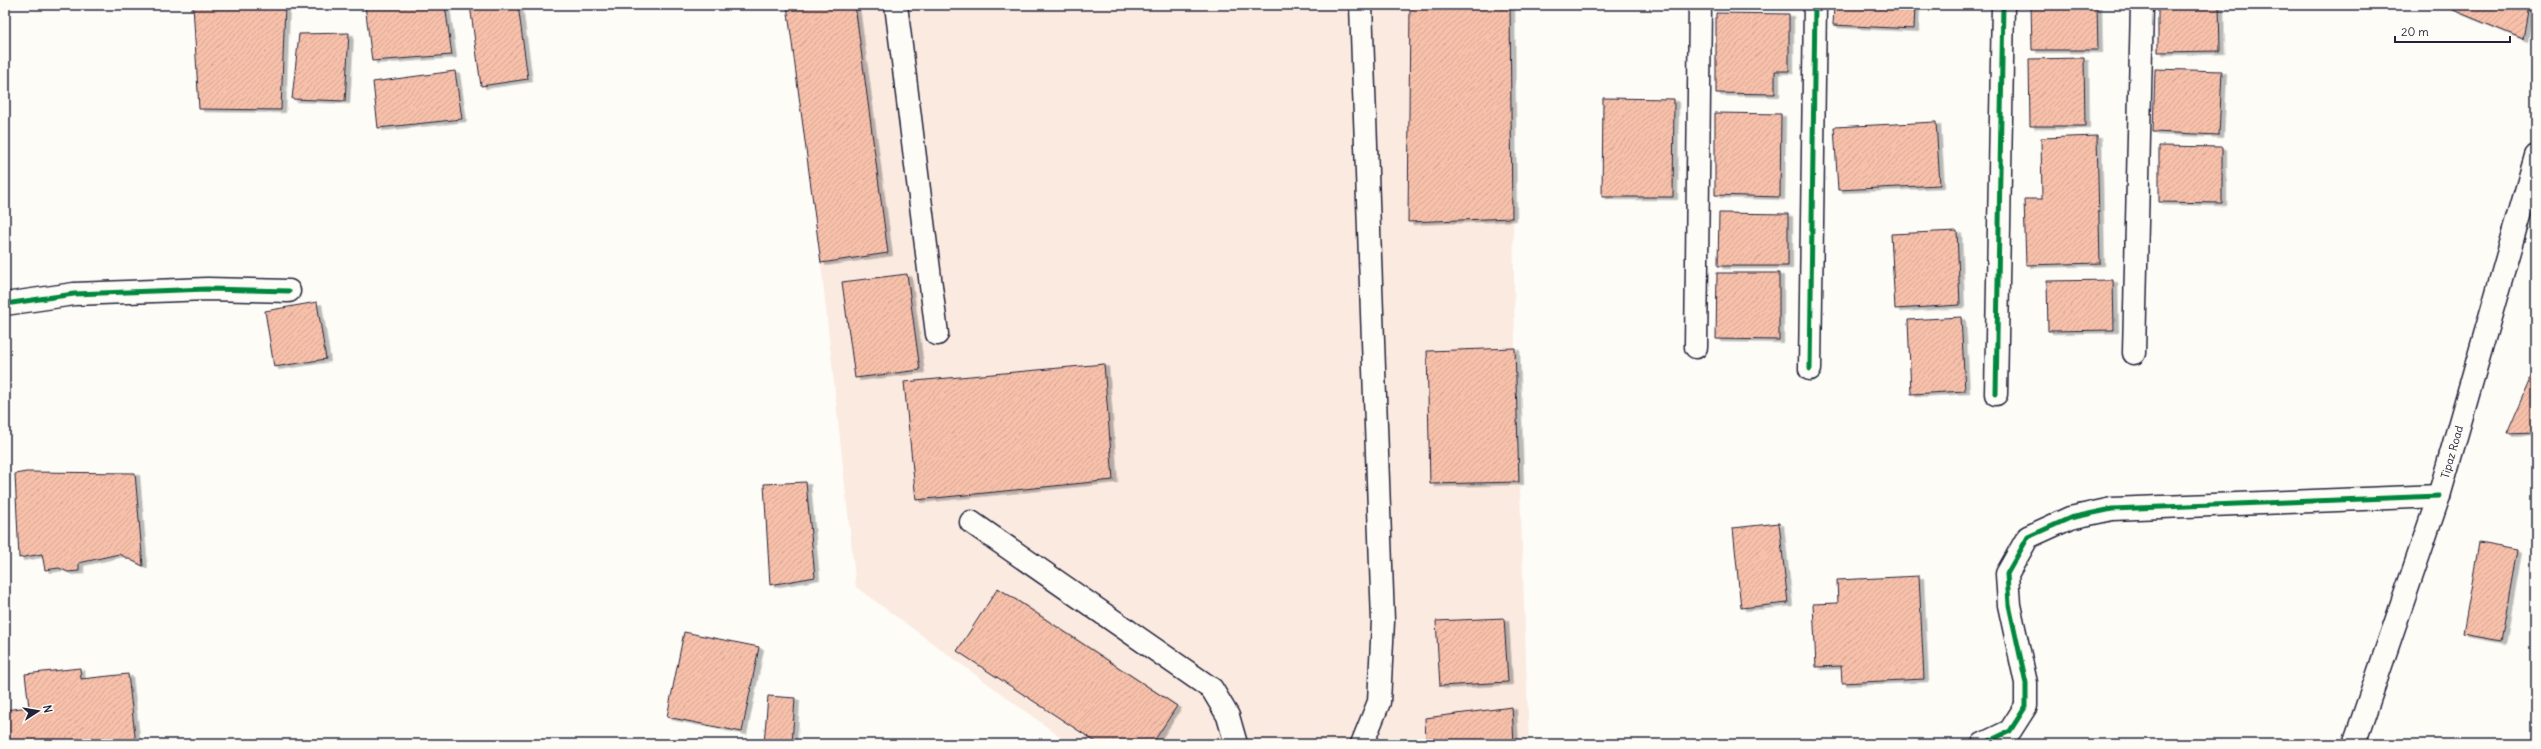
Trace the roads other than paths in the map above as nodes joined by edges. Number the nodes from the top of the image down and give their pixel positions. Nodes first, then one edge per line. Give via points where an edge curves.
1 (896, 5) edge
2 (1361, 5) edge
3 (1700, 5) edge
4 (1815, 5) edge
5 (2003, 5) edge
6 (2142, 5) edge
7 (2536, 156) edge
8 (289, 291) dead end
9 (5, 304) edge
10 (937, 334) dead end
11 (1696, 347) dead end
12 (2134, 353) dead end
13 (1810, 369) dead end
14 (1996, 394) dead end
15 (2439, 496) junction
16 (971, 522) dead end
17 (1236, 744) edge
18 (1362, 744) edge
19 (1983, 744) edge
20 (2354, 744) edge

1 - 10 street
2 - 18 street via 1382,621 1379,702
3 - 11 street
4 - 13 street
5 - 14 street
6 - 12 street
7 - 15 street, Tipaz Road
8 - 9 street via 207,288 74,294
15 - 19 street via 2112,509 2070,518 2028,537 2007,574 2009,606 2026,683 2026,706 2010,731
15 - 20 street, Tipaz Road
16 - 17 street via 1212,689 1228,716

